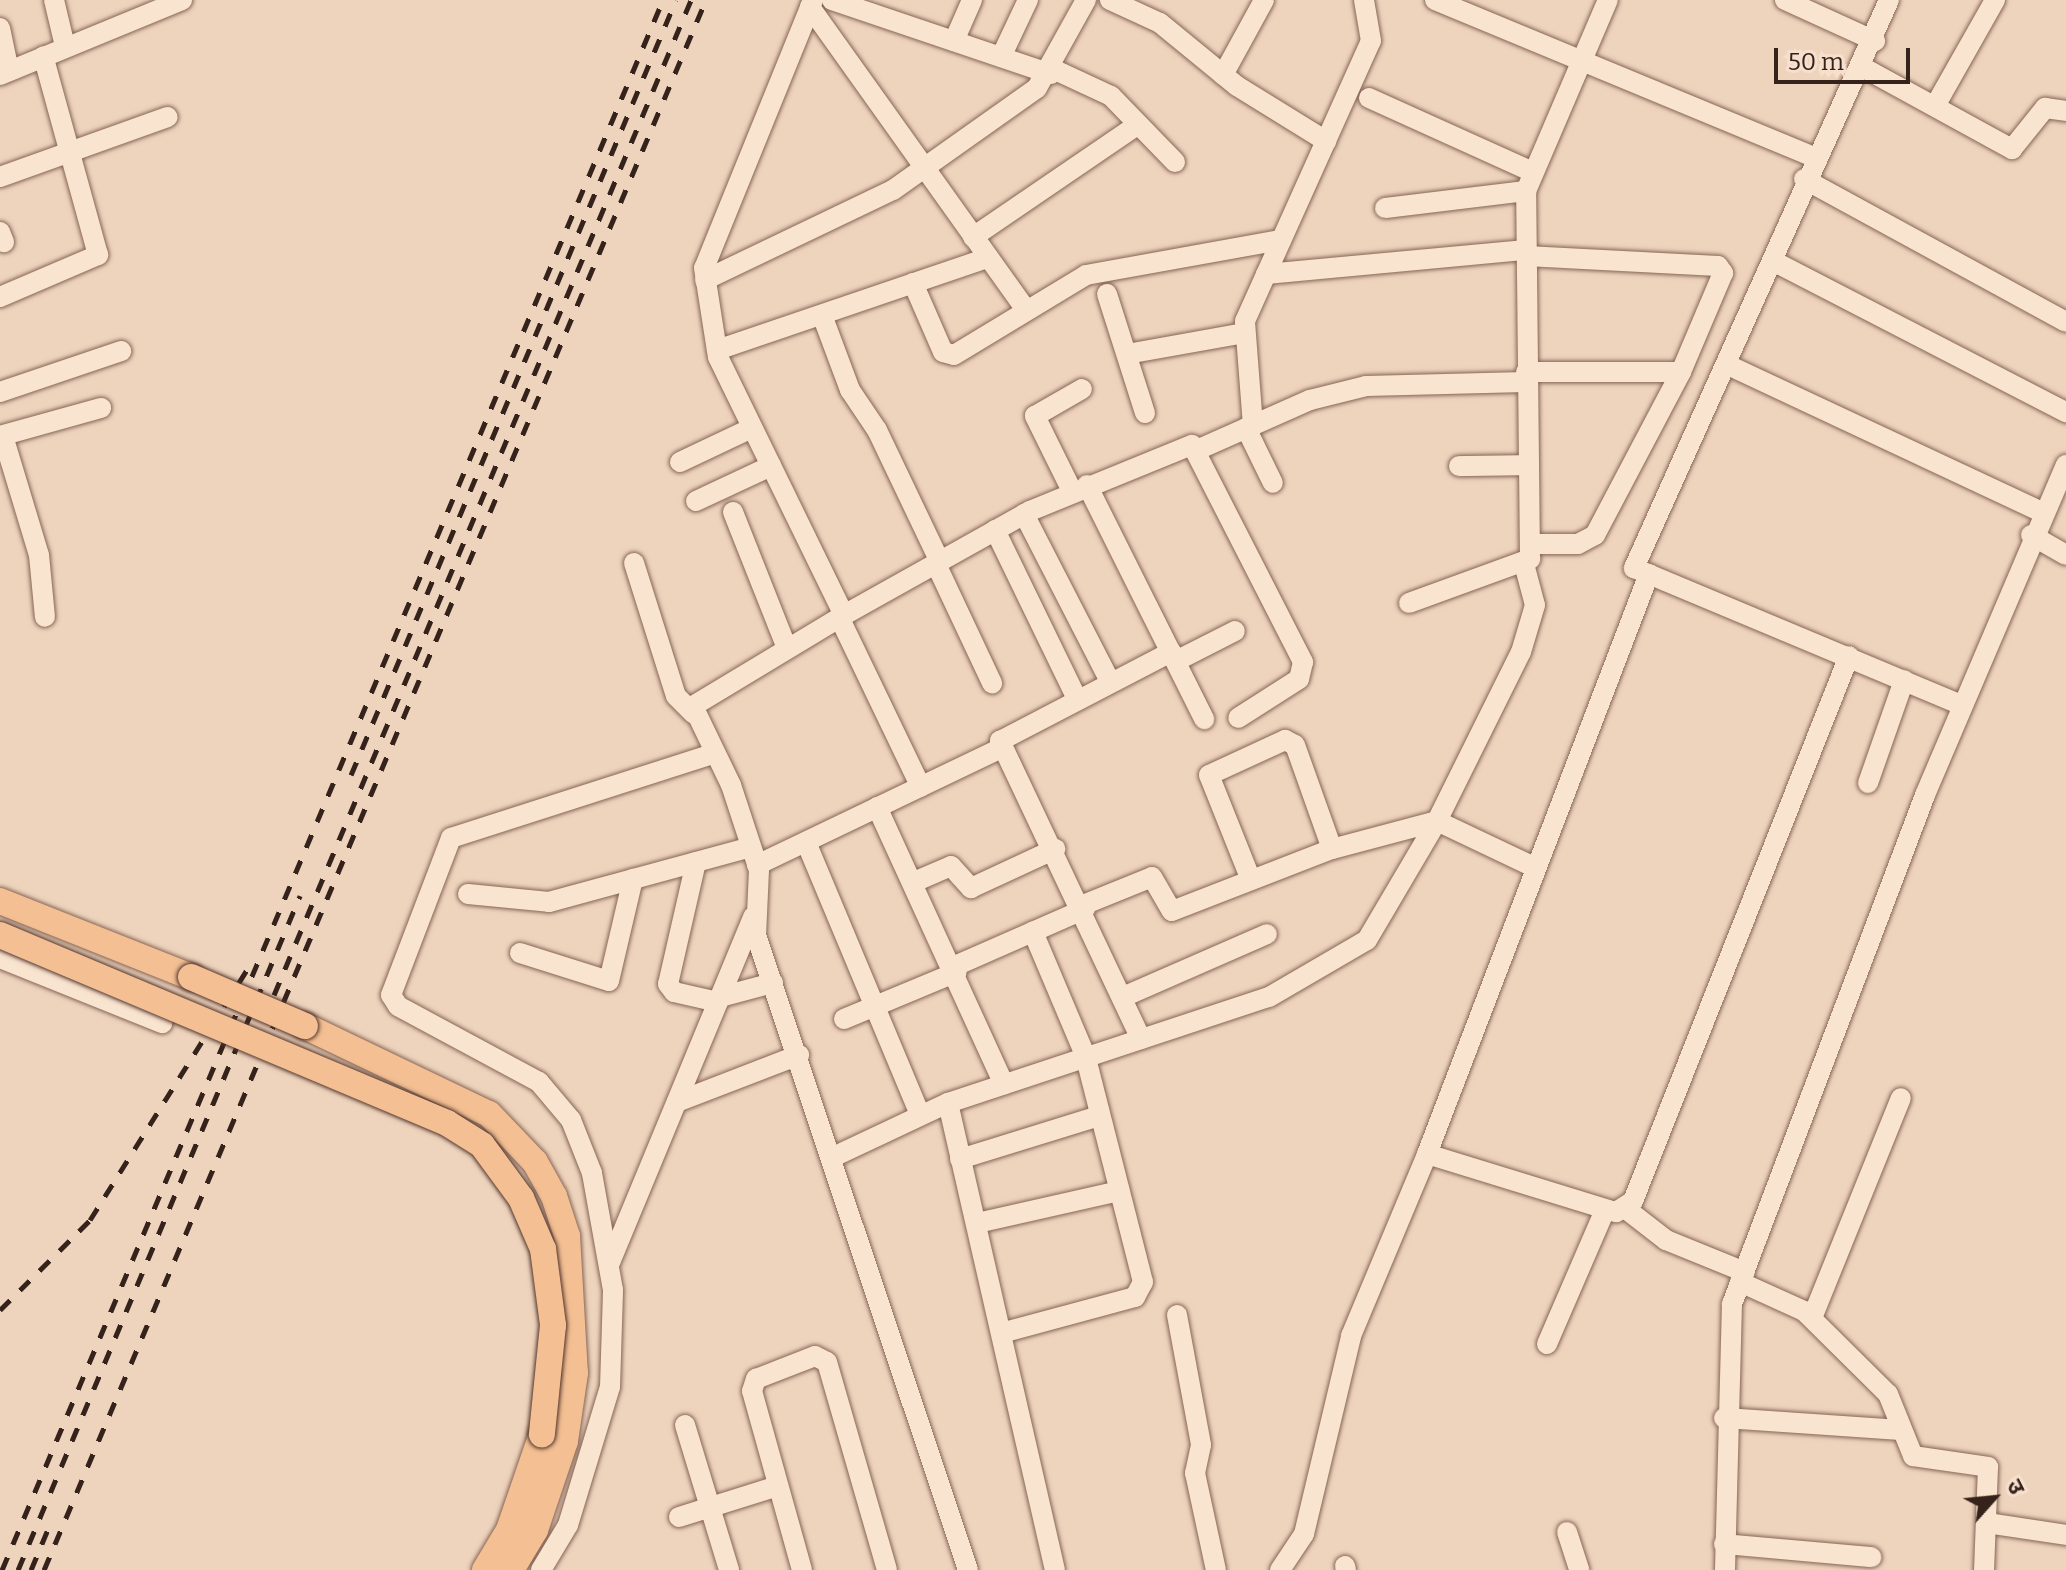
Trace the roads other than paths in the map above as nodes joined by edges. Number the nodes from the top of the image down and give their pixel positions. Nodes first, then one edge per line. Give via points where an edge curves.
1 (54, 0) edge
2 (182, 0) edge
3 (832, 0) edge
4 (972, 0) edge
5 (1028, 0) edge
6 (1086, 0) edge
7 (1110, 0) edge
8 (1264, 0) edge
9 (1364, 0) edge
10 (1435, 0) edge
11 (1608, 0) edge
12 (1785, 0) edge
13 (1889, 0) edge
14 (1995, 0) edge
15 (812, 3) edge
16 (0, 28) edge
17 (954, 41) junction
18 (1875, 41) junction
19 (65, 46) junction
20 (43, 56) junction
21 (1001, 57) junction
22 (1580, 60) junction
23 (1864, 68) junction
24 (1052, 71) junction
25 (4, 73) edge
26 (1223, 75) junction
27 (1369, 98) dead end
28 (1935, 106) junction
29 (2066, 111) edge
30 (168, 117) dead end
31 (1136, 126) junction
32 (1326, 141) junction
33 (72, 152) junction
34 (1816, 158) junction
35 (1175, 162) dead end
36 (923, 169) junction
37 (0, 177) edge
38 (1804, 179) junction
39 (1529, 182) junction
40 (1385, 208) dead end
41 (973, 237) junction
42 (1281, 240) junction
43 (1526, 253) junction
44 (988, 258) junction
45 (1773, 261) junction
46 (1266, 274) junction
47 (705, 280) junction
48 (913, 283) junction
49 (1107, 294) dead end
50 (0, 297) edge
51 (1026, 310) junction
52 (822, 315) junction
53 (2066, 322) edge
54 (1245, 333) junction
55 (717, 350) junction
56 (121, 351) dead end
57 (1127, 354) junction
58 (1730, 366) junction
59 (1681, 372) junction
60 (1526, 377) junction
61 (1082, 389) dead end
62 (0, 392) edge
63 (101, 408) dead end
64 (2066, 412) edge
65 (1145, 413) dead end
66 (1250, 427) junction
67 (752, 428) junction
68 (1, 436) edge
69 (1197, 450) junction
70 (680, 462) dead end
71 (1527, 465) junction
72 (2066, 465) edge
73 (771, 466) junction
74 (1459, 466) dead end
75 (1273, 483) dead end
76 (1080, 488) junction
77 (696, 501) dead end
78 (733, 512) dead end
79 (2042, 512) junction
80 (1024, 514) junction
81 (995, 530) junction
82 (2031, 535) junction
83 (1531, 544) junction
84 (2066, 555) edge
85 (634, 563) dead end
86 (938, 563) junction
87 (1524, 564) junction
88 (1649, 574) junction
89 (1409, 603) dead end
90 (45, 617) dead end
91 (842, 618) junction
92 (1235, 631) dead end
93 (786, 646) junction
94 (1849, 656) junction
95 (1174, 657) junction
96 (1904, 680) junction
97 (1110, 681) junction
98 (992, 683) dead end
99 (1077, 699) junction
100 (1962, 705) junction
101 (694, 714) junction
102 (1238, 718) dead end
103 (1204, 719) dead end
104 (1001, 748) junction
105 (715, 753) junction
106 (1868, 783) dead end
107 (921, 787) junction
108 (877, 807) junction
109 (1437, 821) junction
110 (806, 842) junction
111 (1055, 849) junction
112 (1332, 849) junction
113 (754, 856) junction
114 (696, 862) junction
115 (1534, 867) junction
116 (633, 879) junction
117 (1251, 880) junction
118 (914, 882) junction
119 (468, 894) dead end
120 (0, 901) edge
121 (1084, 907) junction
122 (755, 912) junction
123 (1033, 932) junction
124 (1267, 934) dead end
125 (0, 935) edge
126 (520, 953) dead end
127 (0, 958) edge
128 (956, 969) junction
129 (773, 983) junction
130 (1123, 997) junction
131 (719, 999) junction
132 (876, 1006) junction
133 (844, 1019) dead end
134 (162, 1023) dead end
135 (1141, 1039) junction
136 (799, 1055) junction
137 (1085, 1055) junction
138 (1004, 1084) junction
139 (1901, 1098) dead end
140 (677, 1102) junction
141 (948, 1103) junction
142 (920, 1115) junction
143 (1099, 1116) junction
144 (1427, 1154) junction
145 (831, 1158) junction
146 (960, 1159) junction
147 (1119, 1191) junction
148 (1626, 1209) junction
149 (1605, 1210) junction
150 (977, 1223) junction
151 (609, 1265) junction
152 (1742, 1277) junction
153 (1177, 1315) dead end
154 (1812, 1318) junction
155 (1005, 1332) junction
156 (1547, 1344) dead end
157 (1724, 1418) junction
158 (685, 1425) dead end
159 (1902, 1430) junction
160 (553, 1437) junction
161 (778, 1486) junction
162 (710, 1508) junction
163 (679, 1517) dead end
164 (1987, 1523) junction
165 (1567, 1532) dead end
166 (2066, 1535) edge
167 (1724, 1544) junction
168 (1871, 1557) dead end
169 (485, 1570) edge
170 (511, 1570) edge
171 (541, 1570) edge
172 (729, 1570) edge
173 (802, 1570) edge
174 (887, 1570) edge
175 (968, 1570) edge
176 (1055, 1570) edge
177 (1216, 1570) edge
178 (1280, 1570) edge
179 (1579, 1570) edge
180 (1725, 1570) edge
181 (1984, 1570) edge

1 - 19 street
2 - 19 street
3 - 17 street
4 - 17 street
5 - 21 street
6 - 24 street
7 - 26 street via 1173,31
8 - 26 street
9 - 32 street via 1373,33
10 - 22 street
11 - 22 street
12 - 18 street
13 - 18 street
14 - 28 street
15 - 36 street
15 - 47 street
16 - 25 street
17 - 21 street
18 - 23 street
19 - 20 street
20 - 25 street
20 - 33 street
21 - 24 street
22 - 34 street
22 - 39 street
23 - 28 street
23 - 34 street
24 - 31 street via 1111,96
24 - 36 street
26 - 32 street
27 - 39 street
28 - 29 street via 2012,149 2045,108
30 - 33 street
31 - 35 street
31 - 41 street
32 - 42 street
33 - 37 street
33 - 50 street via 98,255
34 - 38 street
36 - 41 street
36 - 47 street via 845,217
38 - 45 street
38 - 53 street
39 - 40 street
39 - 43 street
41 - 44 street
42 - 46 street
42 - 51 street via 1086,275
43 - 46 street
43 - 59 street via 1718,266 1723,273
43 - 60 street
44 - 48 street
44 - 51 street
45 - 58 street
45 - 64 street
46 - 54 street
47 - 55 street
48 - 51 street via 948,355
48 - 52 street
49 - 57 street
52 - 55 street
52 - 86 street via 850,390 877,430
54 - 57 street
54 - 66 street
55 - 67 street
56 - 62 street
57 - 65 street
58 - 79 street
58 - 88 street via 1634,568
59 - 60 street
59 - 83 street via 1590,540
60 - 66 street via 1366,386
60 - 71 street
61 - 76 street via 1035,416
63 - 68 street
66 - 69 street
66 - 75 street
67 - 70 street
67 - 73 street
68 - 90 street via 39,555
69 - 76 street via 1186,446
69 - 102 street via 1303,662 1299,679
71 - 74 street
71 - 83 street
72 - 79 street
73 - 77 street
73 - 91 street
76 - 80 street
76 - 95 street
78 - 93 street
79 - 82 street
80 - 81 street
80 - 97 street
81 - 86 street
81 - 99 street
82 - 84 street
82 - 100 street
83 - 87 street
85 - 101 street via 676,696
86 - 91 street
86 - 98 street
87 - 89 street
87 - 109 street via 1535,605 1521,652
88 - 94 street
88 - 115 street
91 - 93 street
91 - 107 street
92 - 95 street
93 - 101 street via 695,701
94 - 96 street
94 - 148 street
95 - 97 street
95 - 103 street
96 - 100 street
96 - 106 street
97 - 99 street
99 - 104 street via 1003,738
100 - 152 street
101 - 105 street
104 - 107 street
104 - 111 street
105 - 113 street
105 - 151 street via 451,838 391,995 398,1006 523,1071 556,1099 592,1173
107 - 108 street
108 - 110 street
108 - 118 street
109 - 112 street
109 - 115 street
109 - 135 street via 1367,940 1269,997
110 - 113 street
110 - 132 street
111 - 118 street via 971,888 951,866
111 - 121 street
112 - 117 street
112 - 117 street via 1295,745 1285,740 1209,775
113 - 114 street
113 - 122 street
114 - 116 street
114 - 131 street via 668,984 674,992
115 - 144 street
116 - 119 street via 532,904
116 - 126 street via 609,981
117 - 121 street via 1172,911 1152,877
118 - 128 street
120 - 160 main road, bridge via 401,1068 513,1135 554,1196 567,1236 577,1327
121 - 123 street
121 - 130 street
122 - 129 street
122 - 131 street
123 - 128 street
123 - 137 street
124 - 130 street
125 - 160 main road, bridge via 447,1123 482,1145 521,1198 543,1249 553,1325
127 - 134 street
128 - 132 street
128 - 138 street
129 - 131 street
129 - 136 street
130 - 135 street
131 - 140 street
132 - 133 street
132 - 142 street
135 - 137 street
136 - 140 street
136 - 145 street
137 - 138 street
137 - 143 street
138 - 141 street
139 - 154 street
140 - 151 street
141 - 142 street
141 - 146 street
142 - 145 street
143 - 146 street
143 - 147 street
144 - 149 street
144 - 178 street via 1351,1336 1304,1534
145 - 175 street
146 - 150 street
147 - 150 street
147 - 155 street via 1143,1291
148 - 149 street
148 - 152 street via 1666,1240
149 - 156 street
150 - 155 street
151 - 171 street via 615,1341 601,1427 568,1525
152 - 154 street
152 - 157 street via 1729,1316
153 - 177 street via 1201,1445 1195,1473
154 - 159 street via 1888,1394
155 - 176 street
157 - 159 street
157 - 167 street
158 - 162 street
159 - 164 street via 1919,1460 1988,1467
160 - 169 main road
160 - 170 main road via 535,1530
161 - 162 street
161 - 173 street
161 - 174 street via 753,1384 822,1357
162 - 163 street
162 - 172 street
164 - 166 street
164 - 181 street
165 - 179 street
167 - 168 street
167 - 180 street

